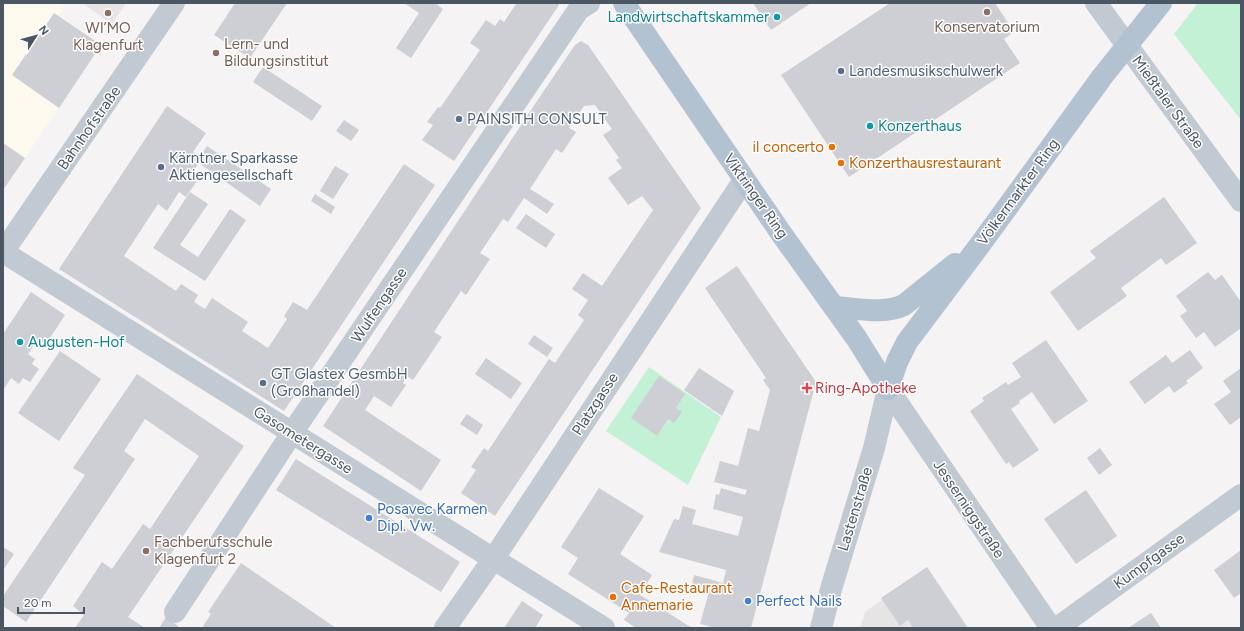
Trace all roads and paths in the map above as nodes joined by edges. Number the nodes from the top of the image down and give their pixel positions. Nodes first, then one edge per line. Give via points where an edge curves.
1 (174, 3) edge
2 (589, 3) edge
3 (624, 3) edge
4 (1096, 3) edge
5 (1161, 3) edge
6 (1127, 46) junction
7 (744, 180) junction
8 (1241, 201) edge
9 (982, 242) junction
10 (3, 252) edge
11 (834, 307) junction
12 (888, 389) junction
13 (292, 433) junction
14 (1241, 495) edge
15 (494, 558) junction
16 (175, 612) dead end
17 (445, 628) edge
18 (604, 628) edge
19 (821, 628) edge
20 (1050, 628) edge
21 (1057, 628) edge

1 - 10 street, Bahnhofstraße
2 - 13 street, Wulfengasse via 579,9
3 - 7 main road, Viktringer Ring
4 - 6 street, Mießtaler Straße
5 - 6 main road, Völkermarkter Ring
6 - 8 street, Mießtaler Straße
6 - 9 main road, Völkermarkter Ring
7 - 11 main road, Viktringer Ring
7 - 15 street, Platzgasse
9 - 11 main road via 904,305 894,310
9 - 12 main road, Völkermarkter Ring via 907,342
10 - 13 street, Gasometergasse
11 - 12 main road, Viktringer Ring
12 - 19 street, Lastenstraße via 874,448
12 - 20 street, Jesserniggstraße
13 - 15 street, Gasometergasse
13 - 16 street, Wulfengasse
14 - 21 street, Kumpfgasse
15 - 17 street, Platzgasse
15 - 18 street, Gasometergasse

